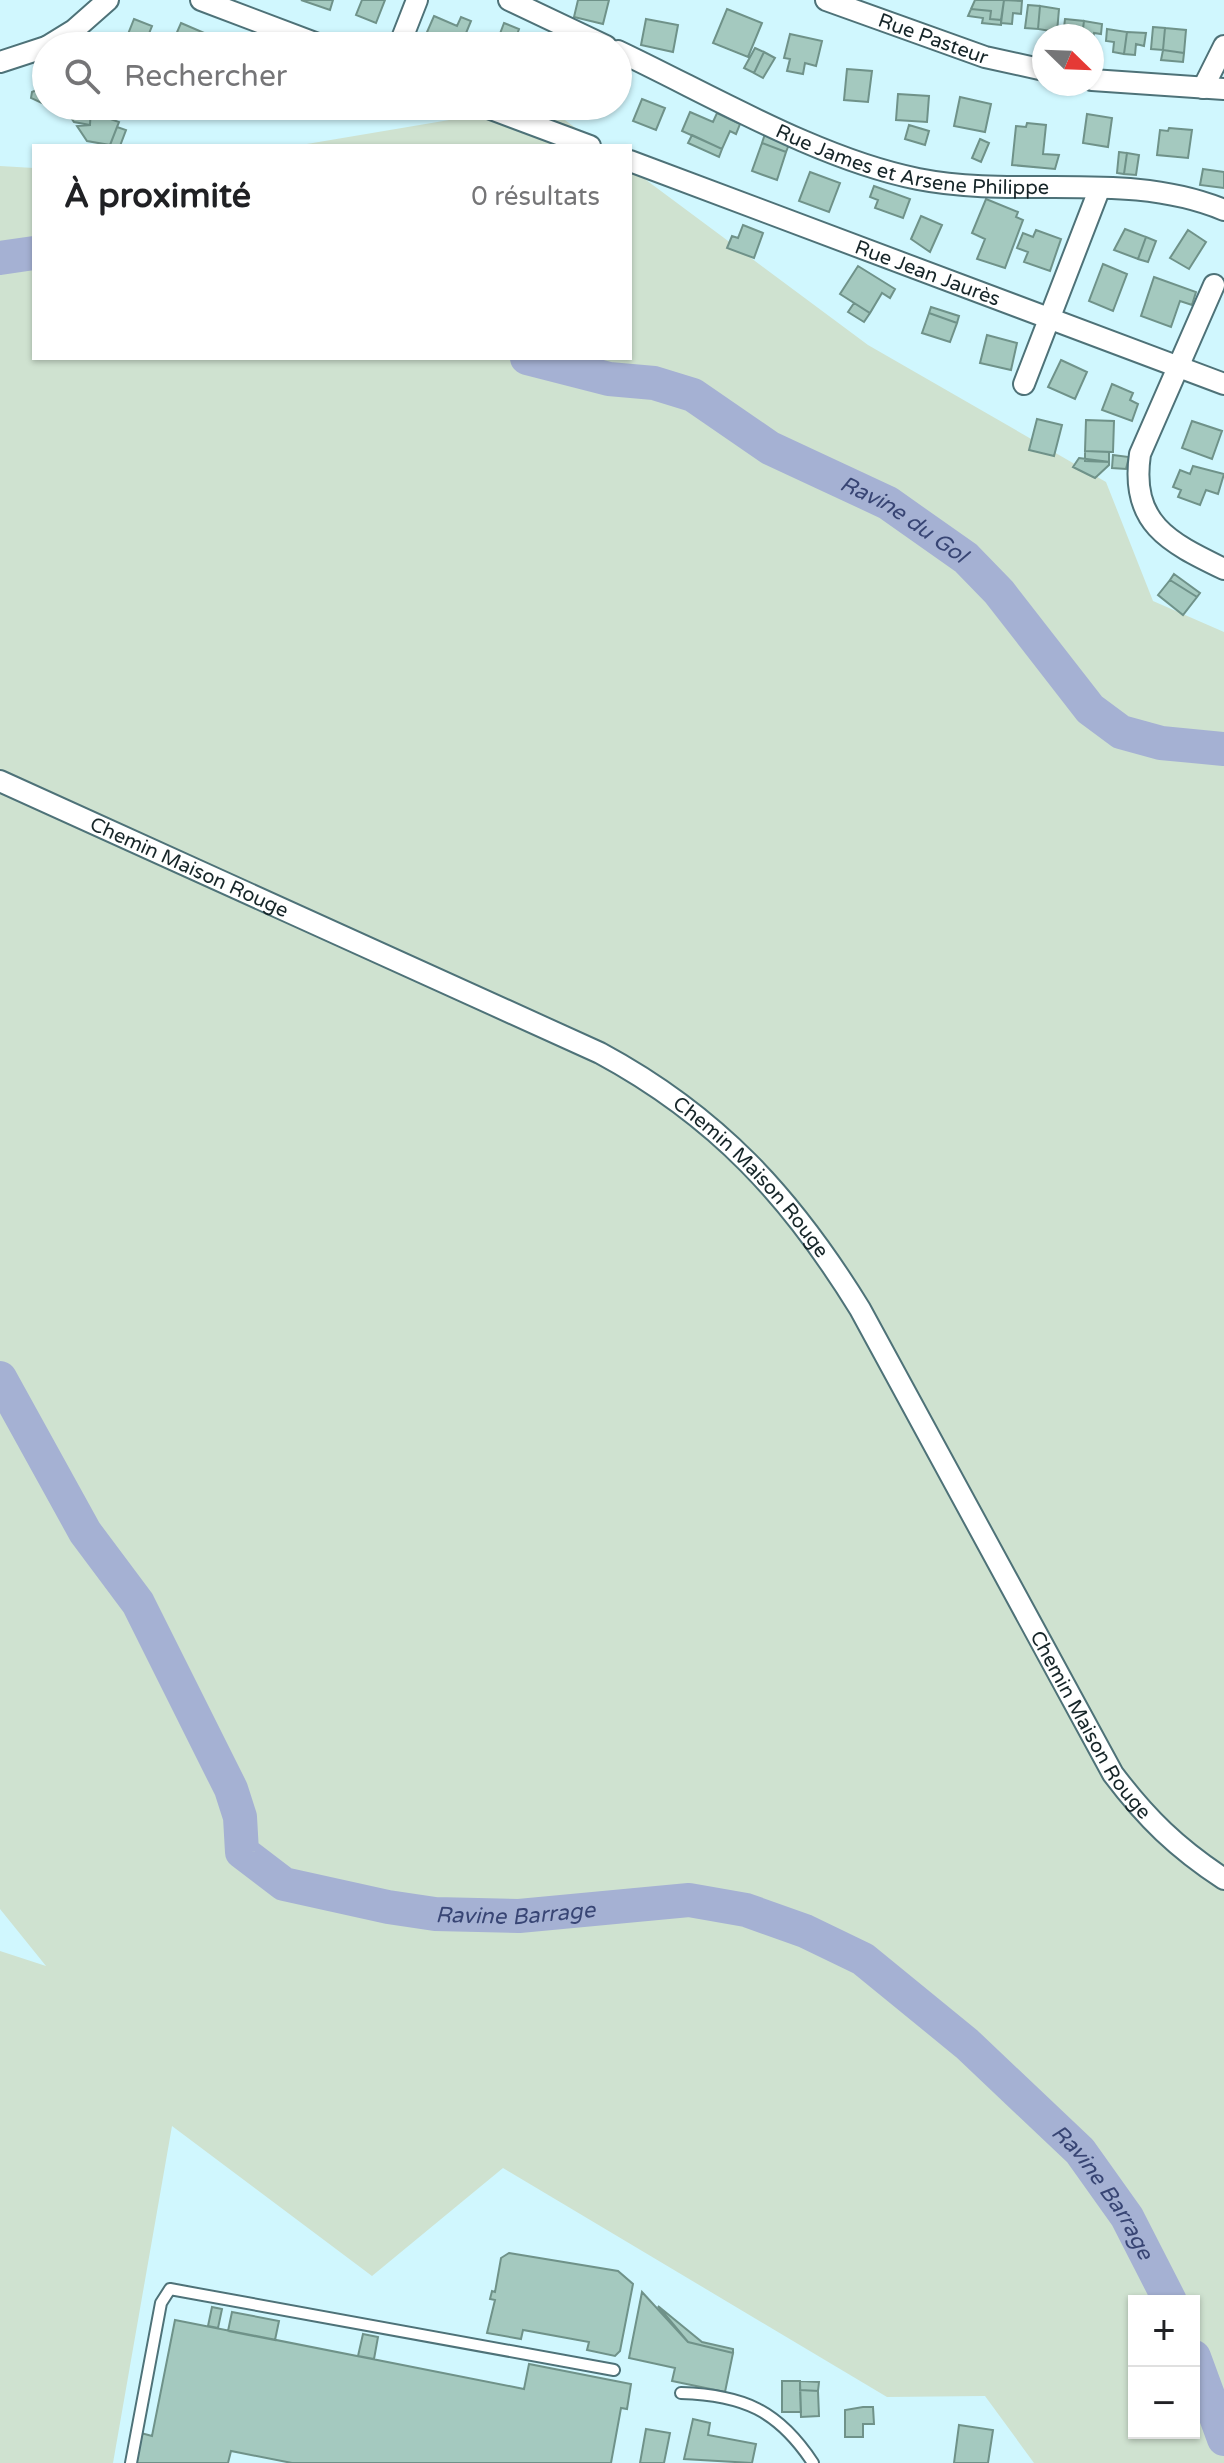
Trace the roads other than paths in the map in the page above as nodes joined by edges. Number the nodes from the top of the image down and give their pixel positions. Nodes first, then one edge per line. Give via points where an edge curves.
1 (108, 0) edge
2 (201, 0) edge
3 (417, 0) edge
4 (509, 0) edge
5 (826, 0) edge
6 (864, 8) edge
7 (71, 32) edge
8 (286, 32) edge
9 (404, 32) edge
10 (576, 32) edge
11 (1224, 46) edge
12 (32, 51) edge
13 (632, 58) edge
14 (0, 62) edge
15 (1032, 67) edge
16 (1104, 81) edge
17 (1214, 88) edge
18 (520, 120) edge
19 (585, 144) edge
20 (632, 162) edge
21 (1099, 190) junction
22 (1224, 210) edge
23 (1214, 285) dead end
24 (1050, 318) junction
25 (1176, 366) junction
26 (1024, 384) dead end
27 (1224, 384) edge
28 (1224, 569) edge
29 (0, 781) edge
30 (1224, 1879) edge
31 (614, 2370) dead end
32 (681, 2393) dead end
33 (131, 2463) edge
34 (813, 2463) edge

1 - 7 street
2 - 8 street
3 - 9 street
4 - 10 street
5 - 6 street, Rue Pasteur
6 - 15 street, Rue Pasteur via 985,57
11 - 17 street
12 - 14 street
13 - 21 street, Rue James et Arsene Philippe via 836,155 878,169 920,180
16 - 17 street
18 - 19 street
20 - 24 street, Rue Jean Jaurès
21 - 22 street, Rue James et Arsene Philippe via 1135,188
21 - 24 street
23 - 25 street
24 - 25 street, Rue Jean Jaurès
24 - 26 street
25 - 27 street, Rue Jean Jaurès
25 - 28 street via 1140,454 1138,496 1143,511 1164,533
29 - 30 street, Chemin Maison Rouge via 600,1053 649,1079 698,1116 783,1197 825,1252 1113,1774 1172,1842
31 - 33 lane via 170,2289 161,2303
32 - 34 lane via 747,2401 791,2432

